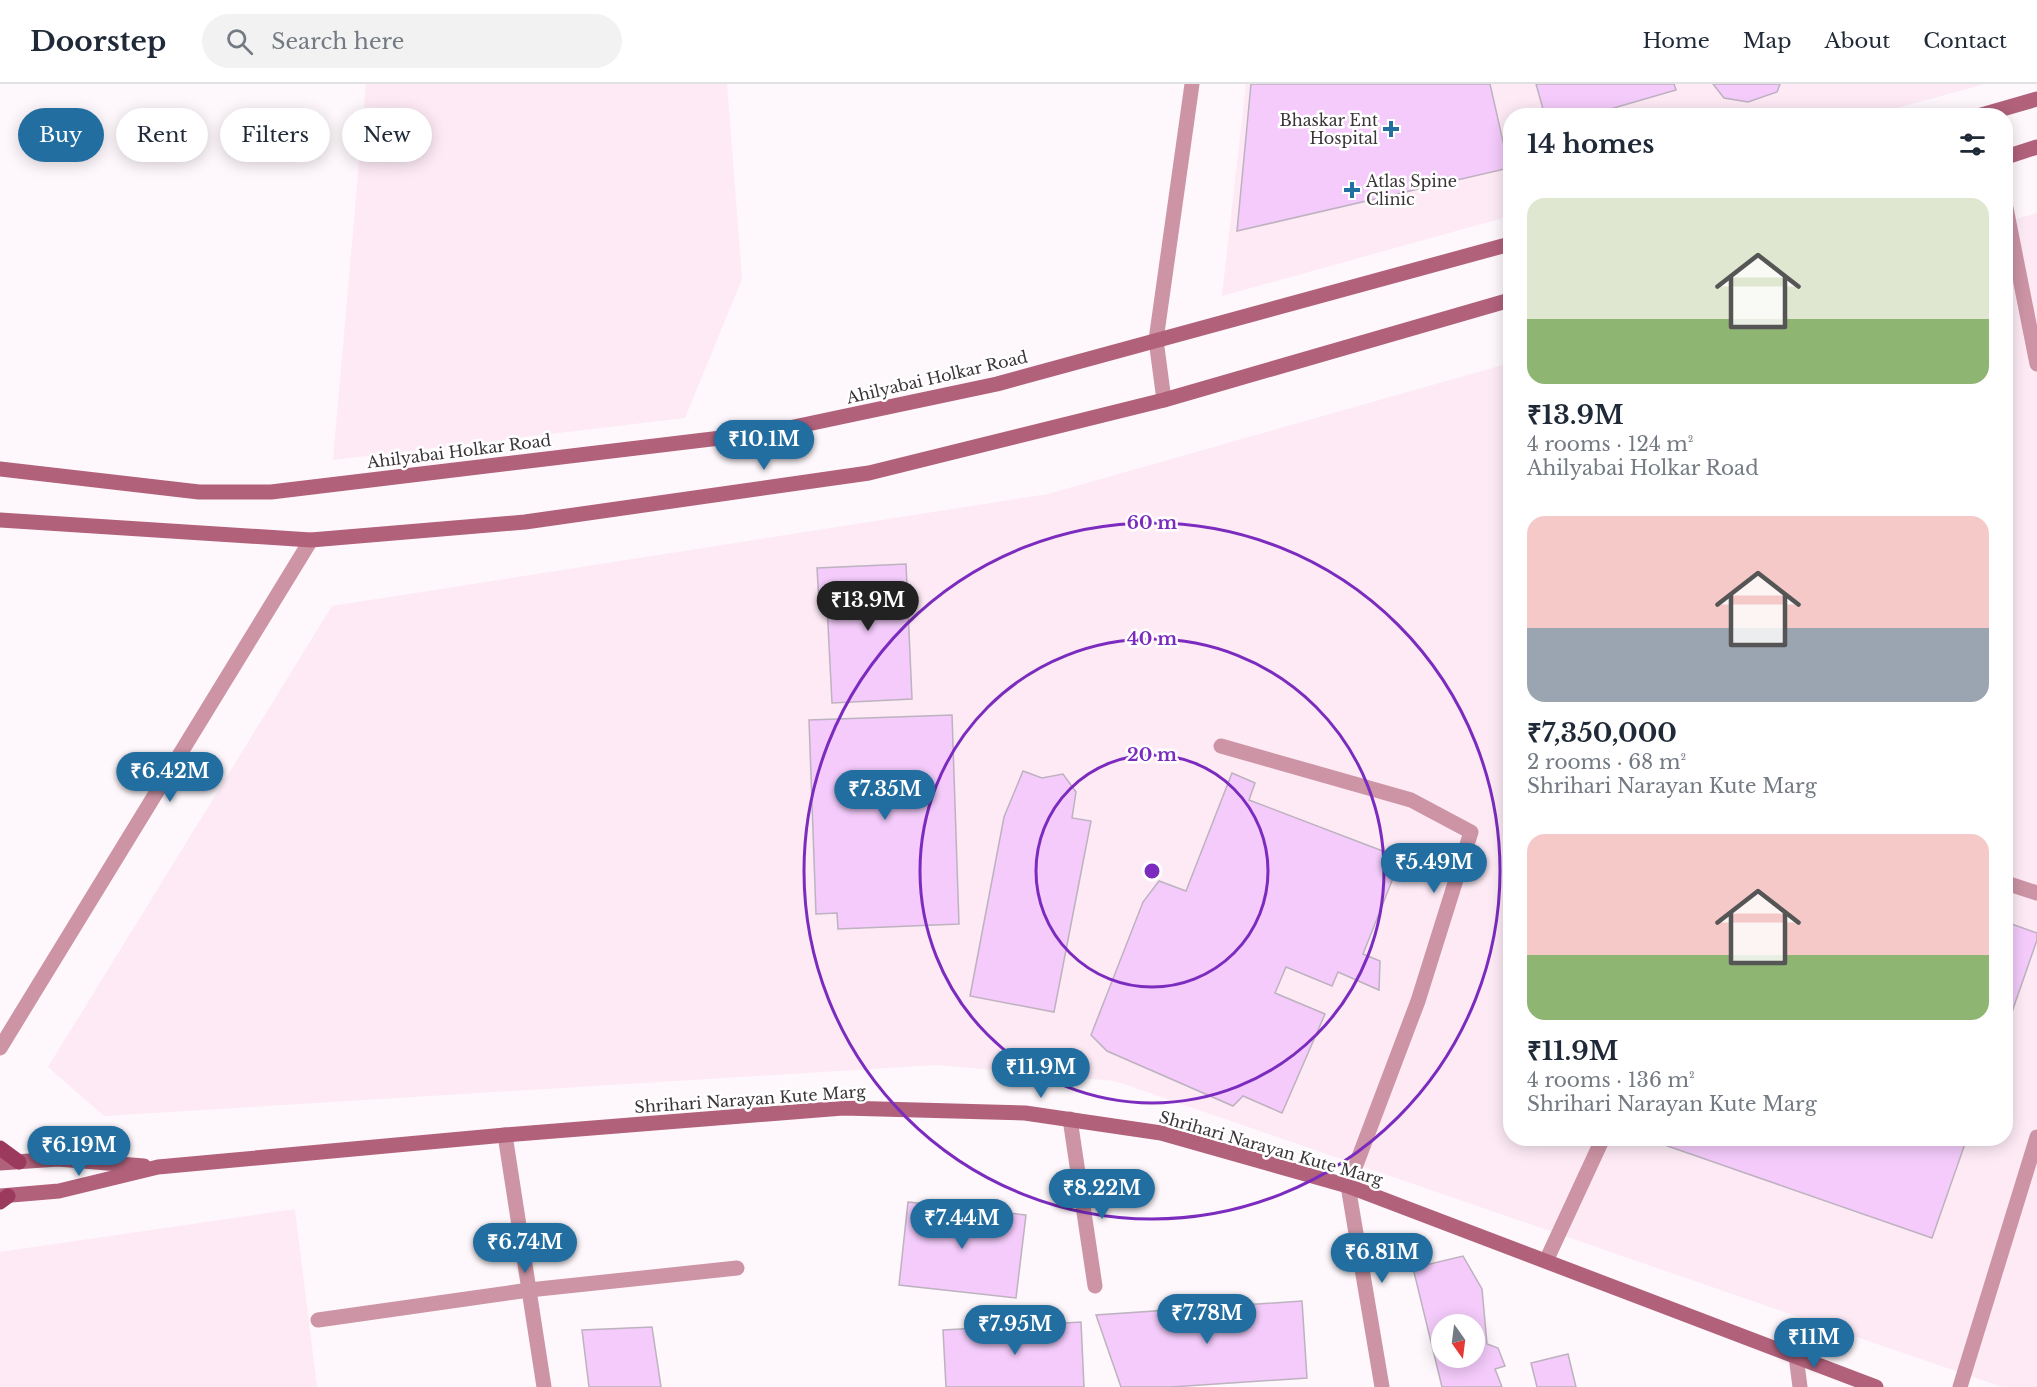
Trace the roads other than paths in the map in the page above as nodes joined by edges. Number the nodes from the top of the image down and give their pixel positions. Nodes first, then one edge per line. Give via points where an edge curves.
1 (1192, 84) edge
2 (2037, 99) edge
3 (2006, 108) edge
4 (2037, 147) edge
5 (2013, 155) edge
6 (2013, 243) edge
7 (1503, 246) edge
8 (1503, 302) edge
9 (1156, 340) junction
10 (2037, 364) edge
11 (1164, 400) junction
12 (0, 469) edge
13 (0, 520) edge
14 (311, 540) junction
15 (1221, 746) dead end
16 (2013, 885) edge
17 (2037, 893) edge
18 (0, 1048) edge
19 (1070, 1119) junction
20 (505, 1135) junction
21 (2037, 1137) edge
22 (1599, 1146) edge
23 (0, 1148) edge
24 (19, 1162) junction
25 (0, 1163) edge
26 (159, 1167) junction
27 (1348, 1186) junction
28 (2, 1198) edge
29 (1546, 1261) junction
30 (737, 1268) dead end
31 (1095, 1286) dead end
32 (530, 1290) junction
33 (318, 1320) dead end
34 (1796, 1356) junction
35 (544, 1387) edge
36 (1383, 1387) edge
37 (1800, 1387) edge
38 (1876, 1387) edge
39 (1960, 1387) edge

1 - 9 street
2 - 3 main road
4 - 5 main road
6 - 10 street
7 - 9 main road, Ahilyabai Holkar Road
8 - 11 main road
9 - 11 street
9 - 12 main road, Ahilyabai Holkar Road via 997,384 770,432 271,492 199,492
11 - 14 main road via 869,473 525,522
13 - 14 main road
14 - 18 street
15 - 27 street via 1411,800 1471,832 1418,1000
16 - 17 street
19 - 20 main road, Shrihari Narayan Kute Marg via 1025,1113 843,1108
19 - 27 main road, Shrihari Narayan Kute Marg via 1161,1133
19 - 31 street
20 - 26 main road, Shrihari Narayan Kute Marg
20 - 32 street
21 - 39 street
22 - 29 street
23 - 24 main road
24 - 25 main road, Shrihari Narayan Kute Marg
24 - 26 main road, Shrihari Narayan Kute Marg via 58,1159
26 - 28 main road, Shrihari Narayan Kute Marg via 59,1191
27 - 29 main road, Shrihari Narayan Kute Marg
27 - 36 street
29 - 34 main road, Shrihari Narayan Kute Marg
30 - 32 street
32 - 33 street
32 - 35 street
34 - 37 street
34 - 38 main road, Shrihari Narayan Kute Marg

